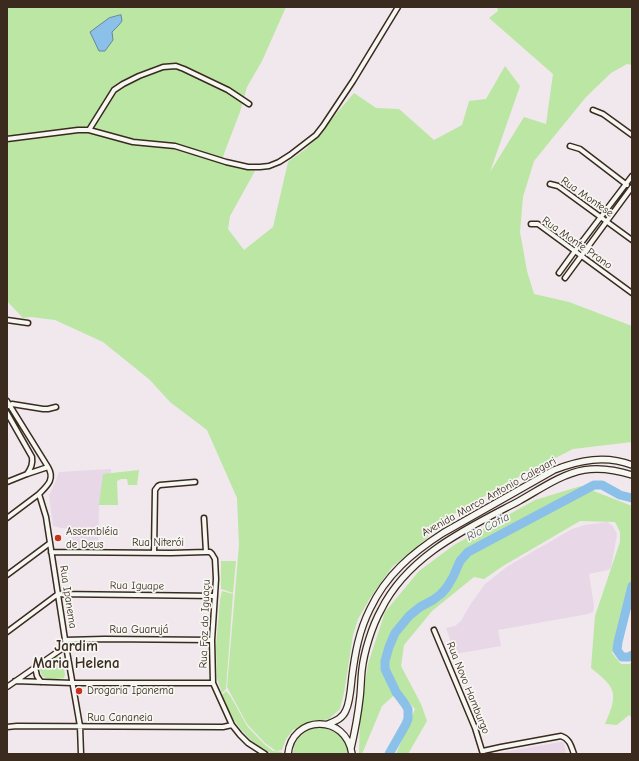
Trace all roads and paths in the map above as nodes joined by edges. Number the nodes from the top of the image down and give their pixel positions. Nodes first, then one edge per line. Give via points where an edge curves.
1 (398, 7) edge
2 (249, 104) dead end
3 (593, 110) dead end
4 (89, 130) junction
5 (632, 135) edge
6 (7, 139) edge
7 (570, 146) dead end
8 (632, 176) edge
9 (550, 184) dead end
10 (626, 184) junction
11 (632, 188) edge
12 (601, 218) junction
13 (607, 222) junction
14 (531, 224) dead end
15 (632, 240) edge
16 (575, 251) junction
17 (581, 256) junction
18 (560, 273) dead end
19 (565, 278) dead end
20 (632, 293) edge
21 (7, 320) edge
22 (28, 323) dead end
23 (8, 404) edge
24 (56, 407) dead end
25 (7, 413) edge
26 (632, 465) edge
27 (48, 467) junction
28 (40, 470) junction
29 (51, 472) junction
30 (27, 474) junction
31 (632, 475) edge
32 (7, 482) edge
33 (195, 482) dead end
34 (39, 494) junction
35 (7, 518) edge
36 (204, 518) dead end
37 (50, 543) junction
38 (51, 552) junction
39 (154, 552) junction
40 (206, 552) junction
41 (214, 556) joint
42 (7, 575) edge
43 (58, 594) junction
44 (215, 596) junction
45 (434, 630) dead end
46 (7, 632) edge
47 (65, 640) junction
48 (212, 640) junction
49 (66, 646) junction
50 (35, 667) junction
51 (15, 681) junction
52 (41, 682) junction
53 (72, 683) junction
54 (213, 683) junction
55 (7, 687) edge
56 (328, 724) junction
57 (232, 725) junction
58 (80, 726) junction
59 (7, 727) edge
60 (258, 750) junction
61 (352, 751) edge
62 (483, 752) edge
63 (81, 754) edge
64 (262, 754) edge
65 (265, 754) edge
66 (288, 754) edge
67 (574, 754) edge

1 - 4 street via 323,126 290,155 269,166 248,167 175,146 133,142
2 - 4 street via 228,90 184,69 176,66 164,67 139,76 114,90
3 - 5 street via 603,114
4 - 6 street
7 - 10 street via 580,149
8 - 10 street
9 - 12 street, Rua Montese via 558,186
10 - 11 street
10 - 12 street
11 - 13 street
12 - 13 street, Rua Montese
12 - 16 street
13 - 15 street, Rua Montese
13 - 17 street
14 - 16 street, Rua Monte Prano via 538,224
16 - 17 street, Rua Monte Prano
16 - 18 street
17 - 19 street
17 - 20 street, Rua Monte Prano
21 - 22 street
23 - 24 street via 43,409
23 - 27 street
25 - 30 street via 32,457
26 - 56 main road, Avenida Marco Antonio Calegari via 596,460 561,467 442,533 409,557 395,571 370,609 361,630 355,655 346,710 341,718
27 - 28 street
27 - 29 street
28 - 29 street
28 - 30 street
29 - 34 street via 49,483
30 - 32 street
31 - 61 main road, Avenida Marco Antonio Calegari via 606,468 583,470 568,475 449,540 415,565 390,595 374,625 362,670
33 - 39 street via 158,486
34 - 35 street
34 - 37 street, Rua Ipanema
36 - 40 street
37 - 38 street, Rua Ipanema
37 - 42 street
38 - 39 street, Rua Niterói
38 - 43 street, Rua Ipanema
39 - 40 street, Rua Niterói
40 - 41 street, Rua Niterói
41 - 44 street, Rua Foz do Iguaçu
43 - 44 street, Rua Iguape
43 - 46 street
43 - 47 street, Rua Ipanema
44 - 48 street, Rua Foz do Iguaçu
45 - 62 street, Rua Novo Hamburgo
47 - 48 street, Rua Guarujá
47 - 49 street, Rua Ipanema
48 - 54 street, Rua Foz do Iguaçu
49 - 50 street
49 - 53 street, Rua Ipanema
50 - 51 street
50 - 52 street
51 - 52 street
51 - 55 street
52 - 53 street
53 - 54 street
53 - 58 street, Rua Ipanema
54 - 57 street, Rua Foz do Iguaçu
56 - 61 main road via 343,733
56 - 66 main road via 311,725 296,734
57 - 58 street, Rua Cananeia
57 - 60 street, Rua Foz do Iguaçu
58 - 59 street, Rua Cananeia
58 - 63 street, Rua Ipanema
60 - 64 street, Rua Foz do Iguaçu
60 - 65 street, Rua Foz do Iguaçu
62 - 67 street via 561,736 568,740

